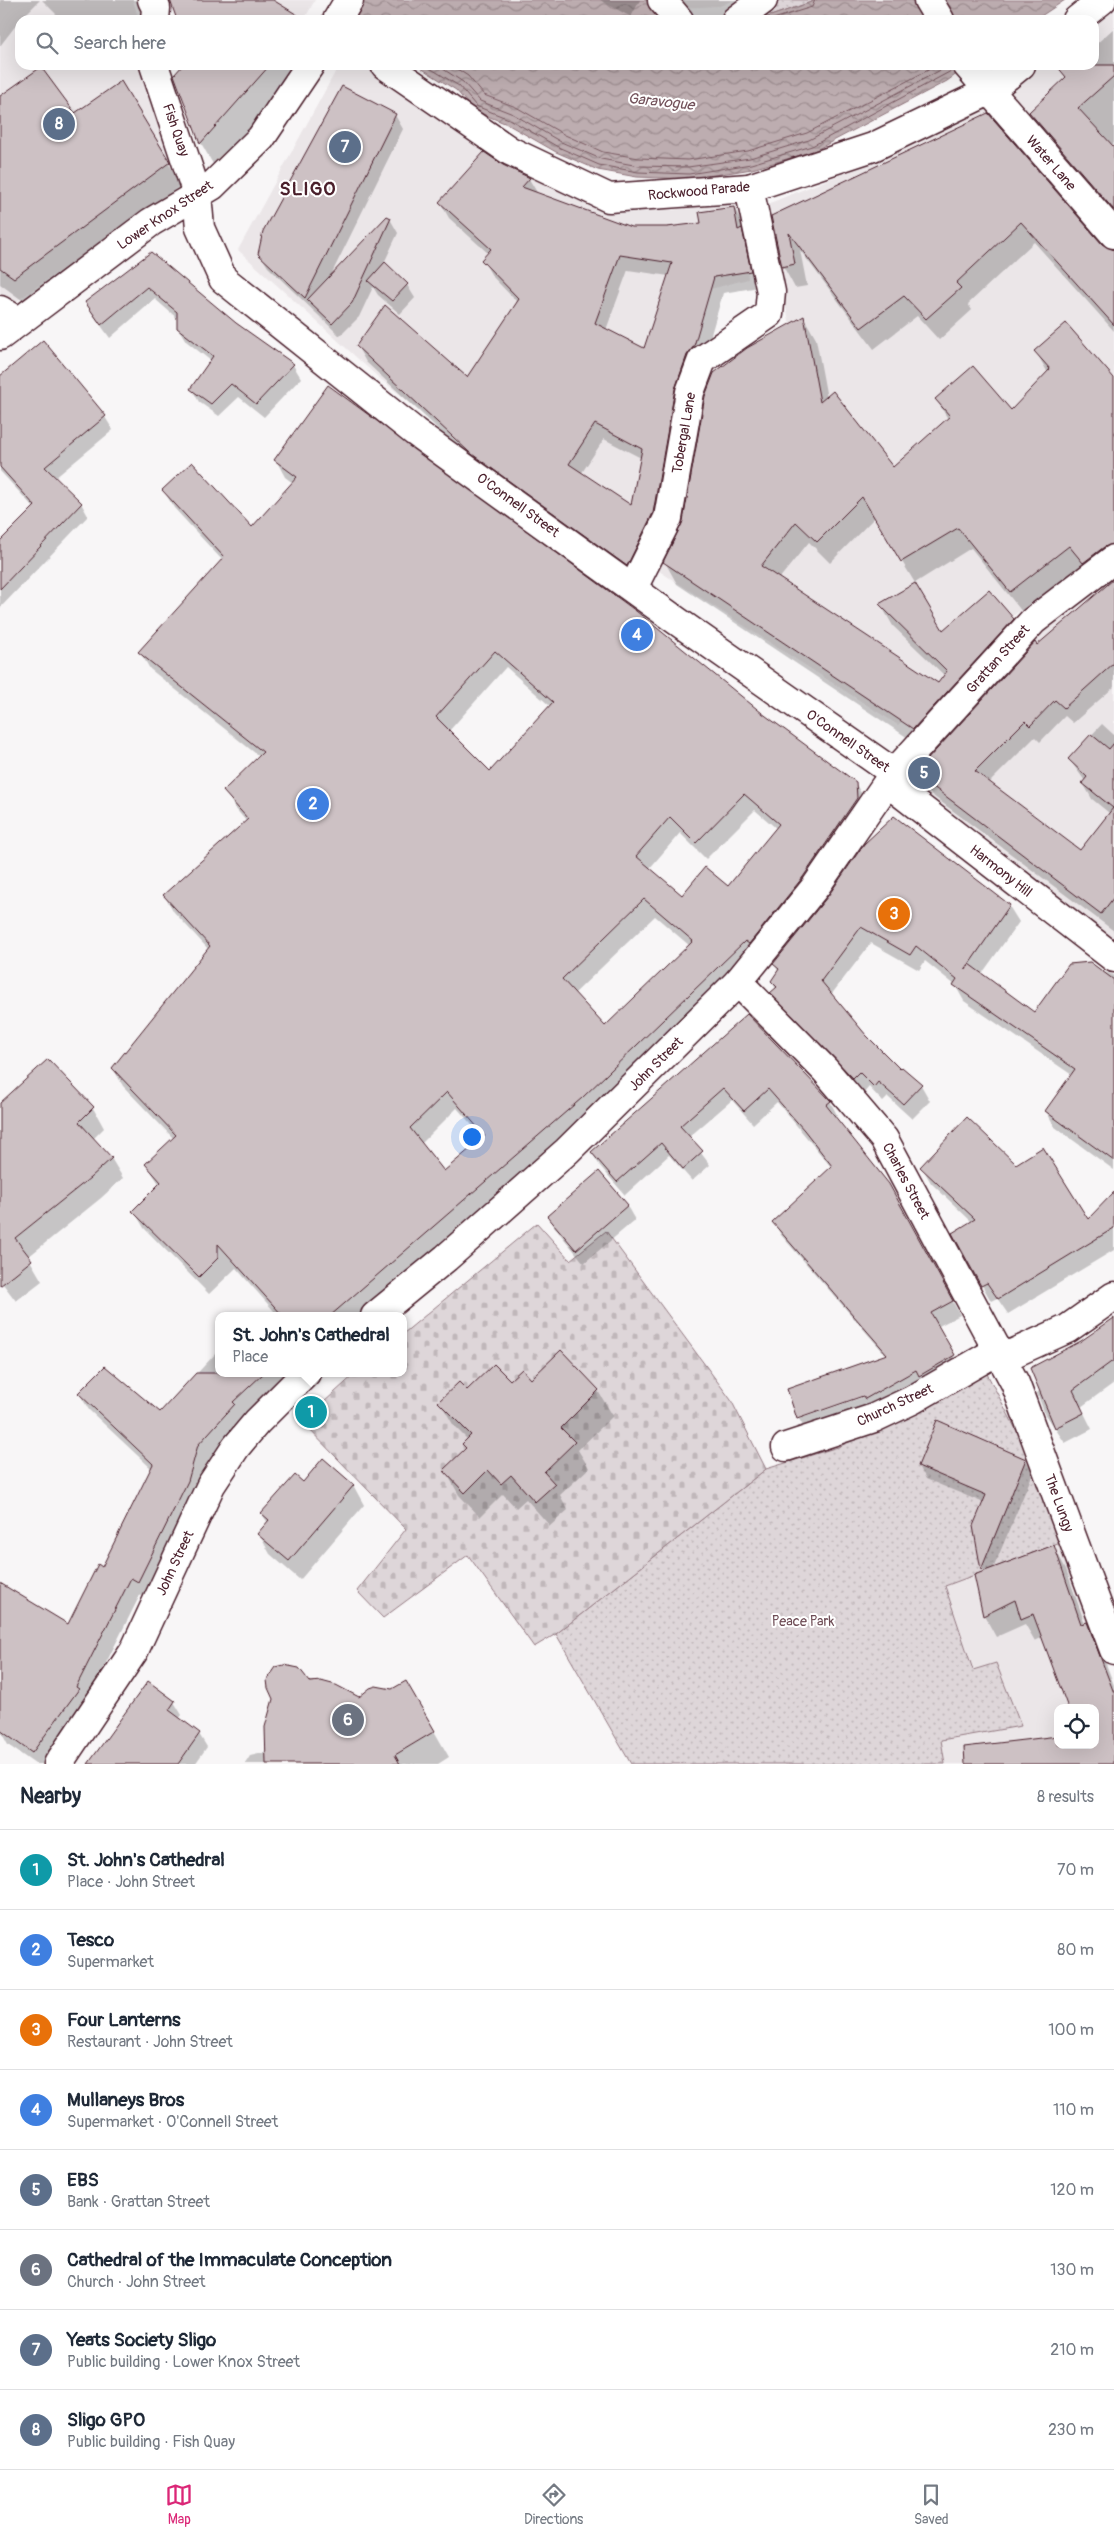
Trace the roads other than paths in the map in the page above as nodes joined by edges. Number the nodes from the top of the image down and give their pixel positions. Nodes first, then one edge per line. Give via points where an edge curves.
1 (152, 0) edge
2 (349, 0) edge
3 (662, 0) edge
4 (763, 0) edge
5 (928, 0) edge
6 (1102, 0) edge
7 (155, 15) edge
8 (340, 15) edge
9 (675, 15) edge
10 (743, 15) edge
11 (937, 15) edge
12 (1083, 15) edge
13 (156, 70) edge
14 (307, 70) edge
15 (392, 70) edge
16 (971, 70) edge
17 (1015, 70) edge
18 (989, 91) junction
19 (749, 188) junction
20 (197, 194) junction
21 (1114, 234) edge
22 (6, 322) edge
23 (1114, 559) edge
24 (633, 588) junction
25 (891, 778) junction
26 (1114, 958) edge
27 (738, 982) junction
28 (1114, 1296) edge
29 (380, 1312) edge
30 (1001, 1354) junction
31 (302, 1377) edge
32 (786, 1447) dead end
33 (1114, 1650) edge
34 (58, 1764) edge

1 - 7 street
2 - 8 street
3 - 9 street
4 - 10 street
5 - 11 street
6 - 12 street
13 - 20 street, Fish Quay
14 - 20 street, Lower Knox Street via 260,138 212,186
15 - 19 street, Rockwood Parade via 510,151 609,198
16 - 18 street, Water Lane
17 - 18 street, Rockwood Parade
18 - 19 street, Rockwood Parade via 873,147
18 - 21 street, Water Lane
19 - 24 street, Tobergal Lane via 770,292 769,314 702,360 690,392 668,518
20 - 22 street, Lower Knox Street
20 - 24 street, O'Connell Street via 200,228 223,279 416,432
23 - 25 street, Grattan Street via 1033,622
24 - 25 street, O'Connell Street
25 - 26 street, Harmony Hill
25 - 27 street, John Street via 816,886
27 - 29 street, John Street via 567,1151
27 - 30 street, Charles Street via 825,1070 884,1139
28 - 30 street, Church Street via 1067,1329
30 - 32 street, Church Street via 874,1418
30 - 33 street, The Lungy via 1015,1383
31 - 34 street, John Street via 256,1422 211,1485 134,1651

